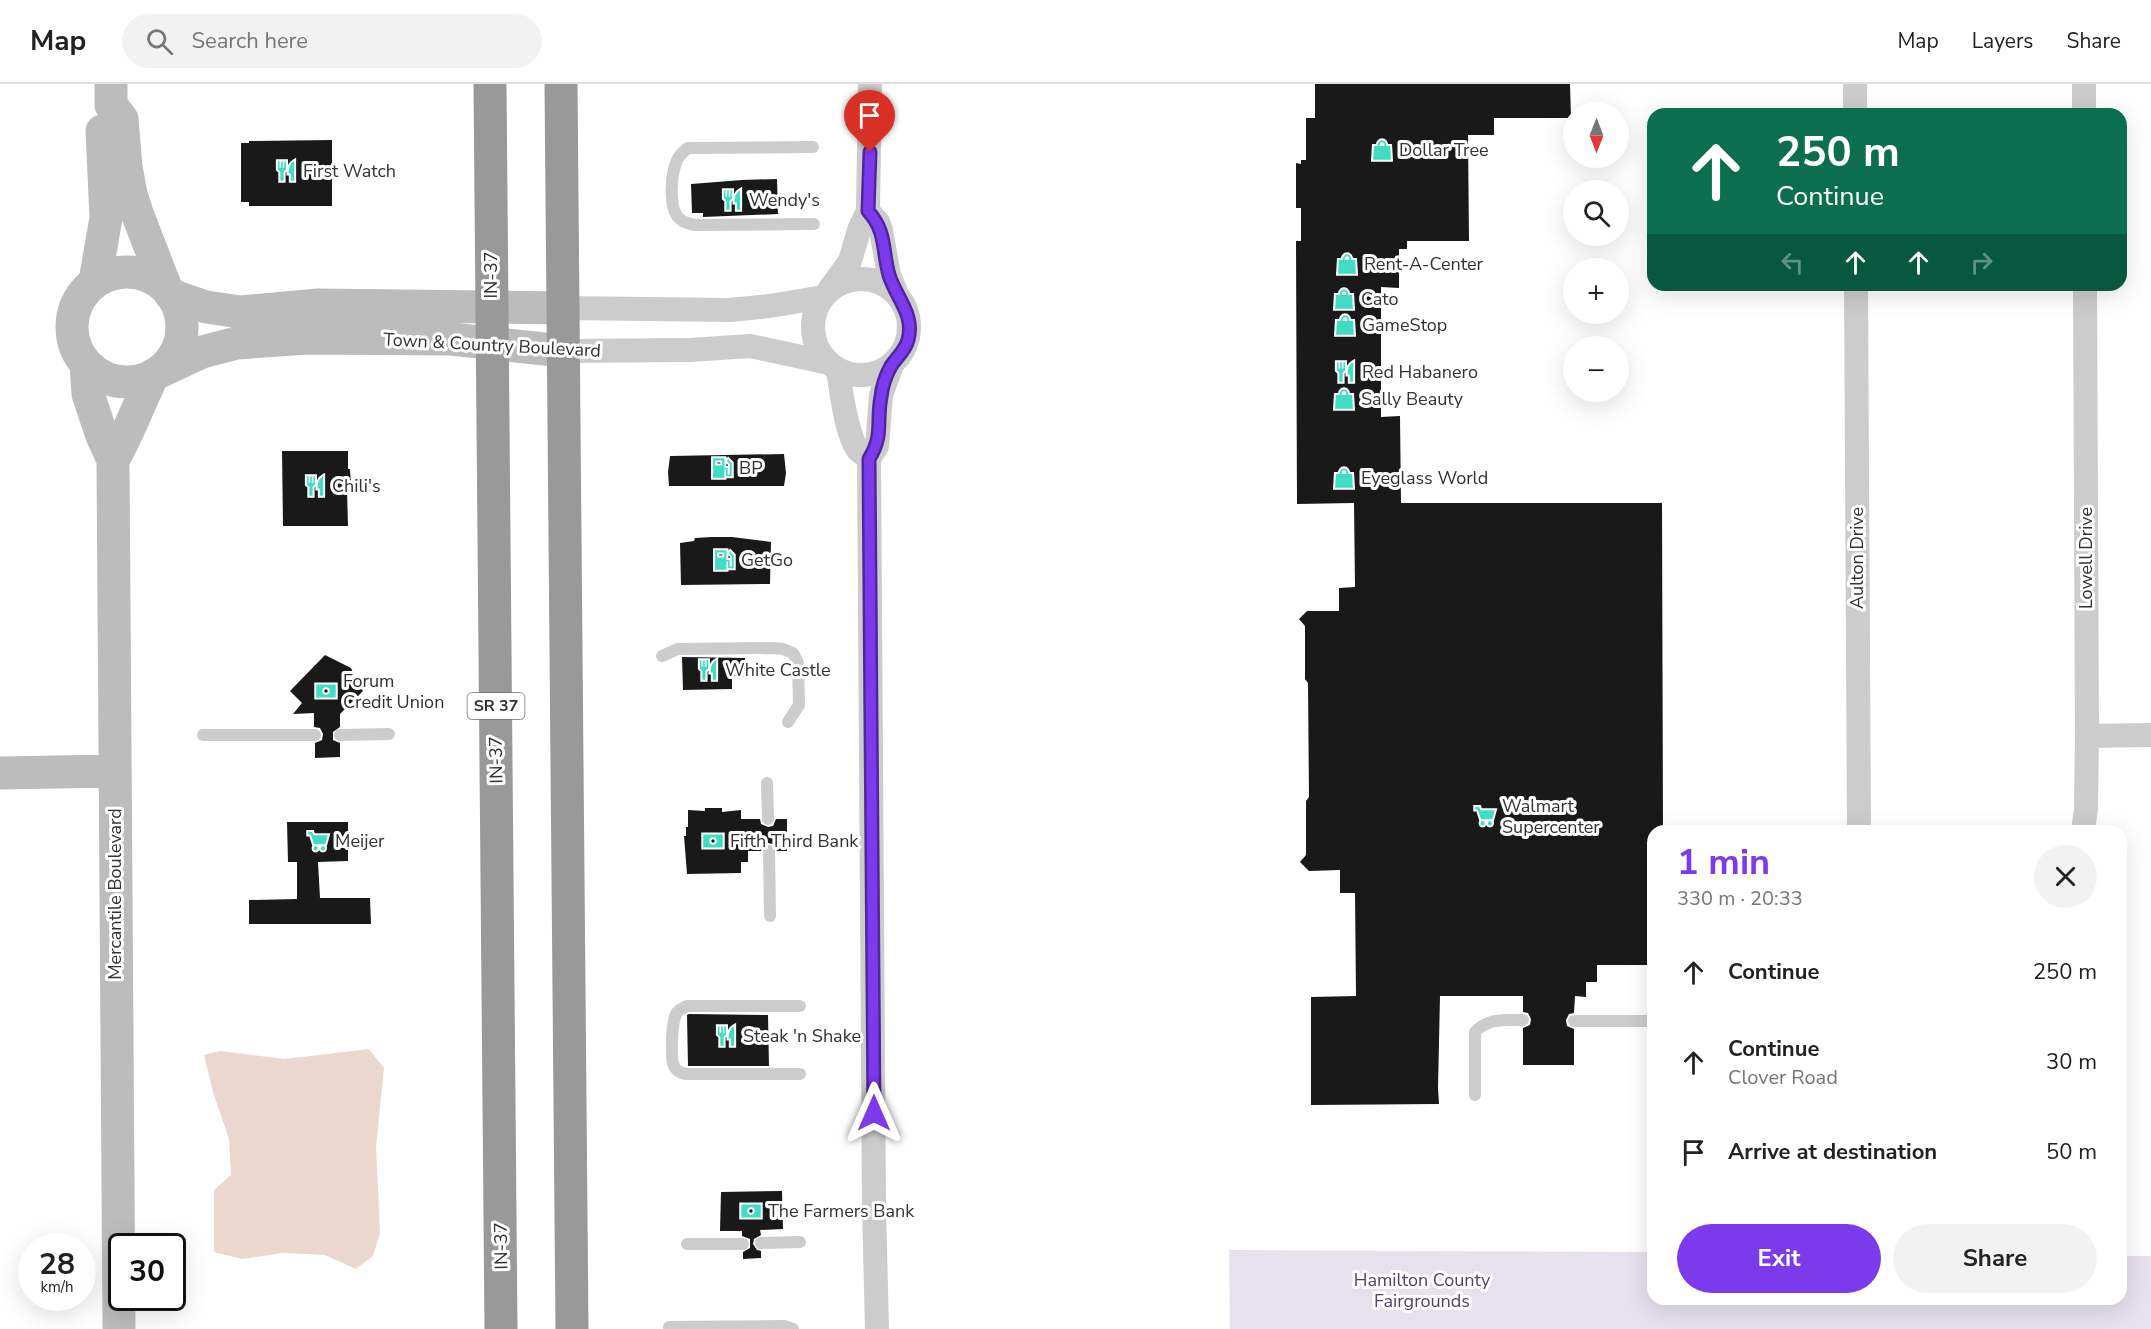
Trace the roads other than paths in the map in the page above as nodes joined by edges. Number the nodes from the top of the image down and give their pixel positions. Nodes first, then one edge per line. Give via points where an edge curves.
1 (490, 84) edge
2 (561, 84) edge
3 (870, 84) edge
4 (1855, 84) edge
5 (2084, 84) edge
6 (111, 94) edge
7 (1855, 108) edge
8 (2084, 108) edge
9 (813, 147) dead end
10 (868, 211) junction
11 (814, 224) dead end
12 (95, 281) junction
13 (169, 291) junction
14 (1856, 291) edge
15 (2085, 291) edge
16 (896, 292) junction
17 (825, 295) junction
18 (492, 308) junction
19 (563, 308) junction
20 (492, 344) junction
21 (563, 351) junction
22 (86, 364) junction
23 (892, 365) junction
24 (833, 366) junction
25 (156, 374) junction
26 (869, 459) junction
27 (113, 460) junction
28 (662, 656) dead end
29 (788, 722) dead end
30 (389, 734) dead end
31 (203, 735) dead end
32 (315, 735) dead end
33 (340, 735) dead end
34 (2151, 735) edge
35 (2087, 736) junction
36 (114, 771) junction
37 (0, 773) edge
38 (767, 783) dead end
39 (768, 819) dead end
40 (1859, 825) edge
41 (2084, 825) edge
42 (769, 851) dead end
43 (770, 916) dead end
44 (800, 1006) dead end
45 (1523, 1020) dead end
46 (1574, 1021) dead end
47 (1647, 1021) edge
48 (800, 1074) dead end
49 (1475, 1095) dead end
50 (800, 1242) dead end
51 (761, 1243) dead end
52 (687, 1244) dead end
53 (742, 1244) dead end
54 (669, 1327) dead end
55 (119, 1329) edge
56 (501, 1329) edge
57 (572, 1329) edge
58 (793, 1329) edge
59 (877, 1329) edge

1 - 18 highway, IN-37 / SR 37
2 - 19 highway
3 - 10 street
4 - 7 street
5 - 8 street
6 - 12 street via 102,124 106,218
6 - 13 street via 122,119 126,167 137,213
9 - 11 lane via 688,148 676,162 672,203 677,217 694,225
10 - 16 street via 881,230
10 - 17 street via 850,261
12 - 13 street via 120,272 136,273 152,278
12 - 22 street via 78,301 72,319 72,338
13 - 18 street, Town & Country Boulevard via 206,307 240,312 318,305
13 - 25 street via 181,315 182,331 171,361
14 - 40 street, Aulton Drive
15 - 35 street, Lowell Drive
16 - 17 street via 869,279 854,279
16 - 23 street via 910,323 903,353
17 - 19 street, Town & Country Boulevard via 730,310
17 - 24 street via 814,316 814,338 819,352
18 - 19 street, Town & Country Boulevard
18 - 20 highway, IN-37 / SR 37
19 - 21 highway
20 - 21 street, Town & Country Boulevard
20 - 25 street, Town & Country Boulevard via 450,339 270,340 202,352
20 - 56 highway, IN-37 / SR 37
21 - 24 street, Town & Country Boulevard via 750,346
21 - 57 highway
22 - 25 street via 100,375 118,381 136,381
22 - 27 street, Mercantile Boulevard via 88,394
23 - 24 street via 871,375 848,374
23 - 26 street via 881,395 877,446
24 - 26 street via 852,438
25 - 27 street, Mercantile Boulevard
26 - 59 street
27 - 36 street, Mercantile Boulevard
28 - 29 lane via 678,649 783,648 793,652 798,663 799,705
30 - 33 lane
31 - 32 lane
34 - 35 street
35 - 41 street, Lowell Drive
36 - 37 street
36 - 55 street, Mercantile Boulevard
38 - 39 lane
42 - 43 lane
44 - 48 lane via 687,1006 675,1015 672,1057 677,1071 685,1074
45 - 49 lane via 1490,1021 1475,1032
46 - 47 lane
50 - 51 lane
52 - 53 lane
54 - 58 lane

